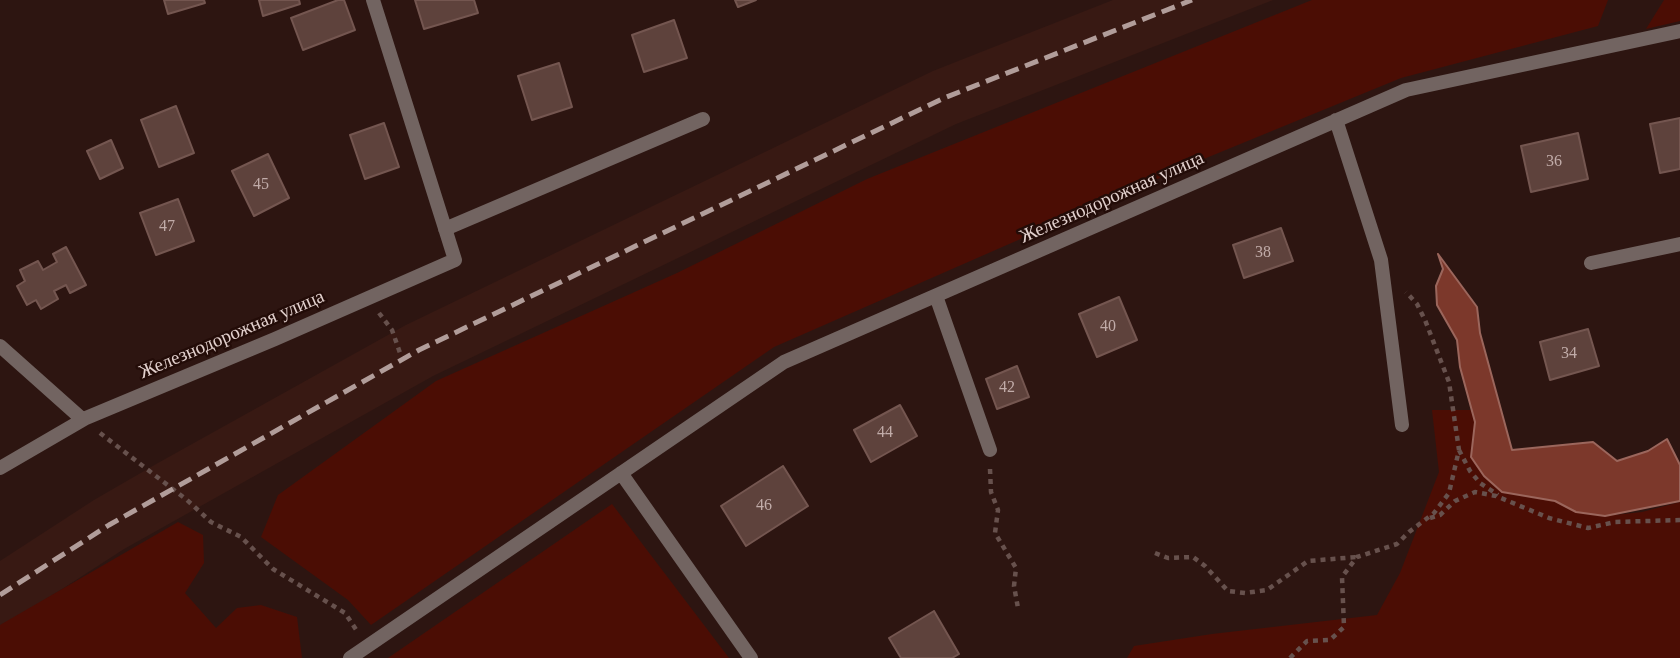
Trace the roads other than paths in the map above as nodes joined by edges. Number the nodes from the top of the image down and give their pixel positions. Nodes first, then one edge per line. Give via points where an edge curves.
1 (373, 0) edge
2 (1680, 32) edge
3 (702, 119) dead end
4 (1336, 120) junction
5 (445, 229) junction
6 (1680, 244) edge
7 (1591, 263) dead end
8 (936, 296) junction
9 (0, 346) edge
10 (82, 419) junction
11 (1402, 425) dead end
12 (990, 450) road end
13 (0, 468) edge
14 (621, 473) junction
15 (350, 658) edge
16 (751, 658) edge

1 - 5 street
2 - 4 street, Железнодорожная улица via 1406,90
3 - 5 street
4 - 8 street, Железнодорожная улица
4 - 11 street via 1381,260
5 - 10 street, Железнодорожная улица via 455,260
6 - 7 street
8 - 12 street
8 - 14 street, Железнодорожная улица via 784,362
9 - 10 street
10 - 13 street, Железнодорожная улица
14 - 15 street, Железнодорожная улица
14 - 16 street

